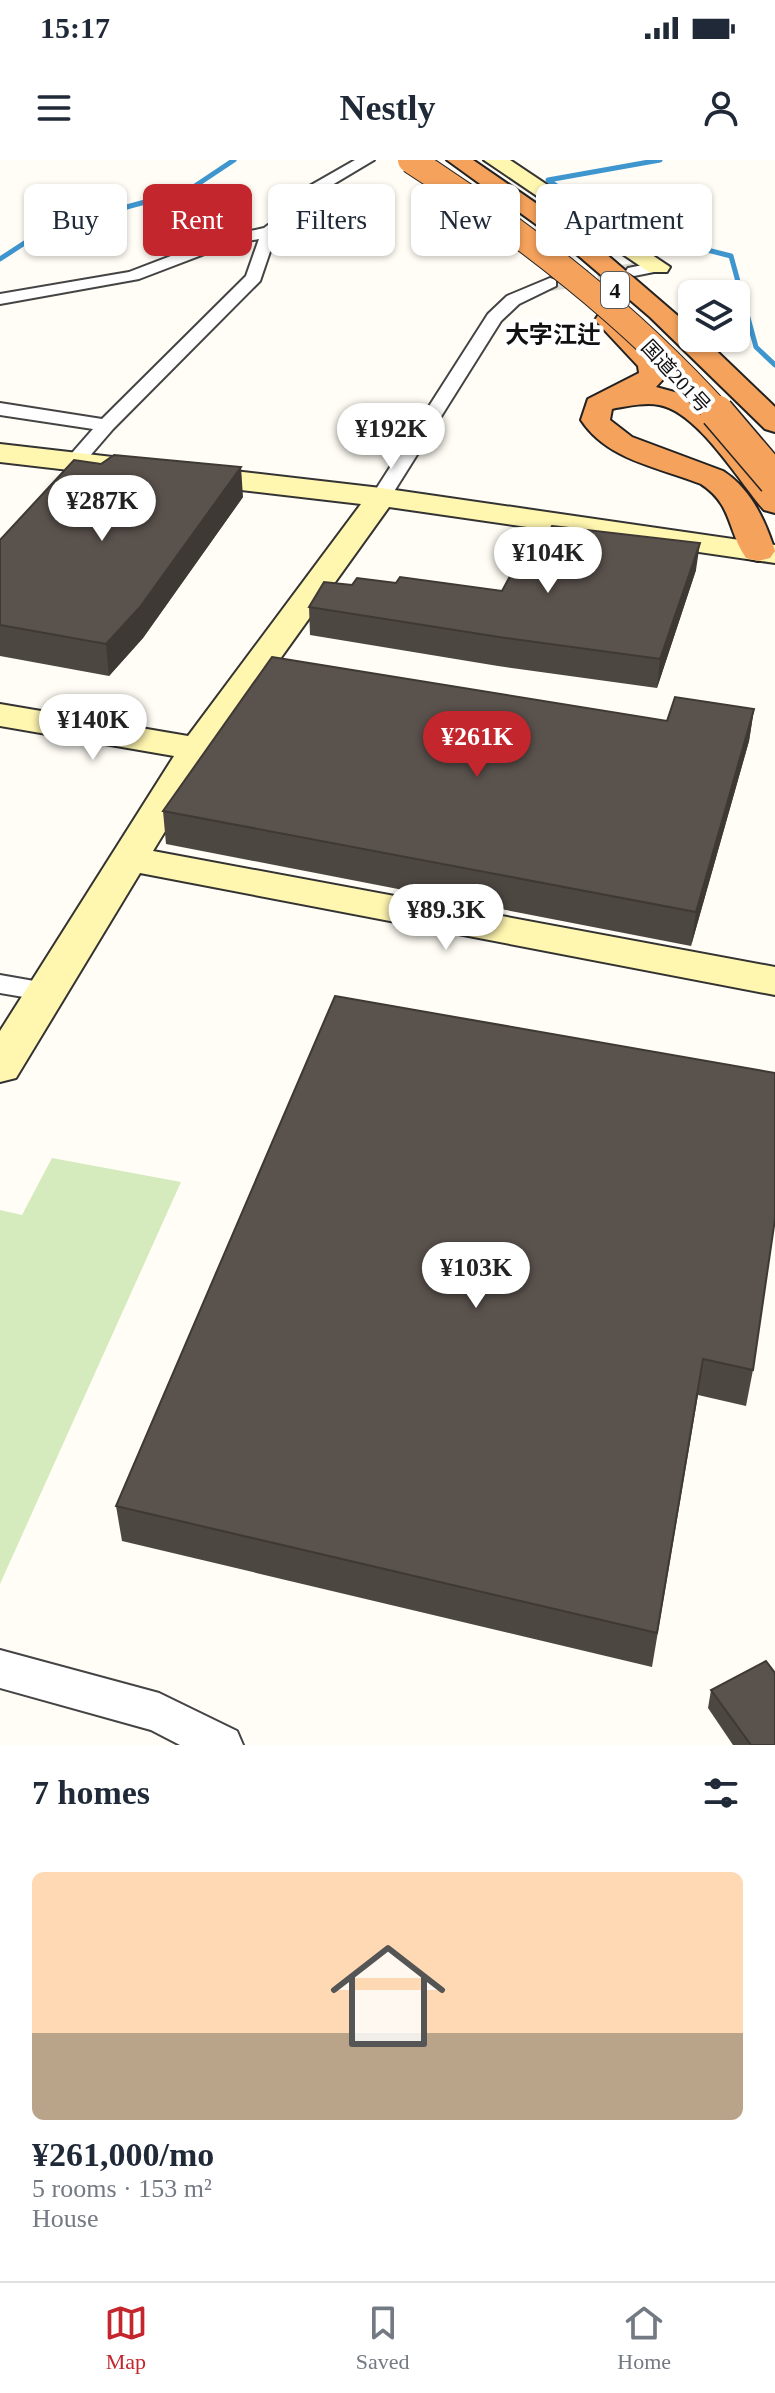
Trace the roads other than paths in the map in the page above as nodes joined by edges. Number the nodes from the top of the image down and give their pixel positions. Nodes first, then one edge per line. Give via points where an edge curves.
1 (367, 160) edge
2 (405, 160) edge
3 (411, 160) edge
4 (431, 160) edge
5 (458, 160) edge
6 (495, 160) edge
7 (322, 184) edge
8 (268, 232) edge
9 (268, 235) edge
10 (531, 248) junction
11 (658, 267) joint
12 (634, 271) tunnel mouth
13 (550, 283) tunnel mouth
14 (0, 299) edge
15 (659, 311) junction
16 (678, 324) edge
17 (714, 352) edge
18 (2, 397) edge
19 (775, 399) edge
20 (606, 401) junction
21 (775, 423) edge
22 (106, 425) junction
23 (775, 448) edge
24 (0, 453) edge
25 (66, 472) junction
26 (775, 480) edge
27 (775, 496) edge
28 (381, 497) junction
29 (775, 503) edge
30 (767, 553) edge
31 (775, 589) edge
32 (0, 715) edge
33 (197, 749) junction
34 (130, 859) junction
35 (775, 981) edge
36 (0, 984) edge
37 (47, 992) junction
38 (0, 1067) edge
39 (0, 1669) edge
40 (222, 1745) edge

1 - 7 street
2 - 10 highway, 国道201号
3 - 26 highway, bridge via 573,272 689,379
4 - 23 highway, 4 via 544,235 639,309 713,378
5 - 15 highway, 国道201号 via 582,246
6 - 11 street
8 - 14 street via 224,241 133,276
9 - 22 street via 254,278
10 - 20 highway via 652,364 653,375 644,383
10 - 27 highway, 国道201号 via 656,353 724,427
11 - 12 street
13 - 28 street via 513,300 494,318
15 - 16 highway
15 - 21 highway, 国道201号
17 - 19 highway via 755,389
18 - 22 street
20 - 29 highway via 646,394 684,402 710,423
20 - 30 highway via 594,412 601,433 702,471 725,486
22 - 25 street
24 - 25 street
25 - 28 street
28 - 30 street
28 - 33 street
30 - 31 street
32 - 33 street
33 - 34 street
34 - 35 street
34 - 37 street
36 - 37 street
37 - 38 street
39 - 40 street via 159,1713

